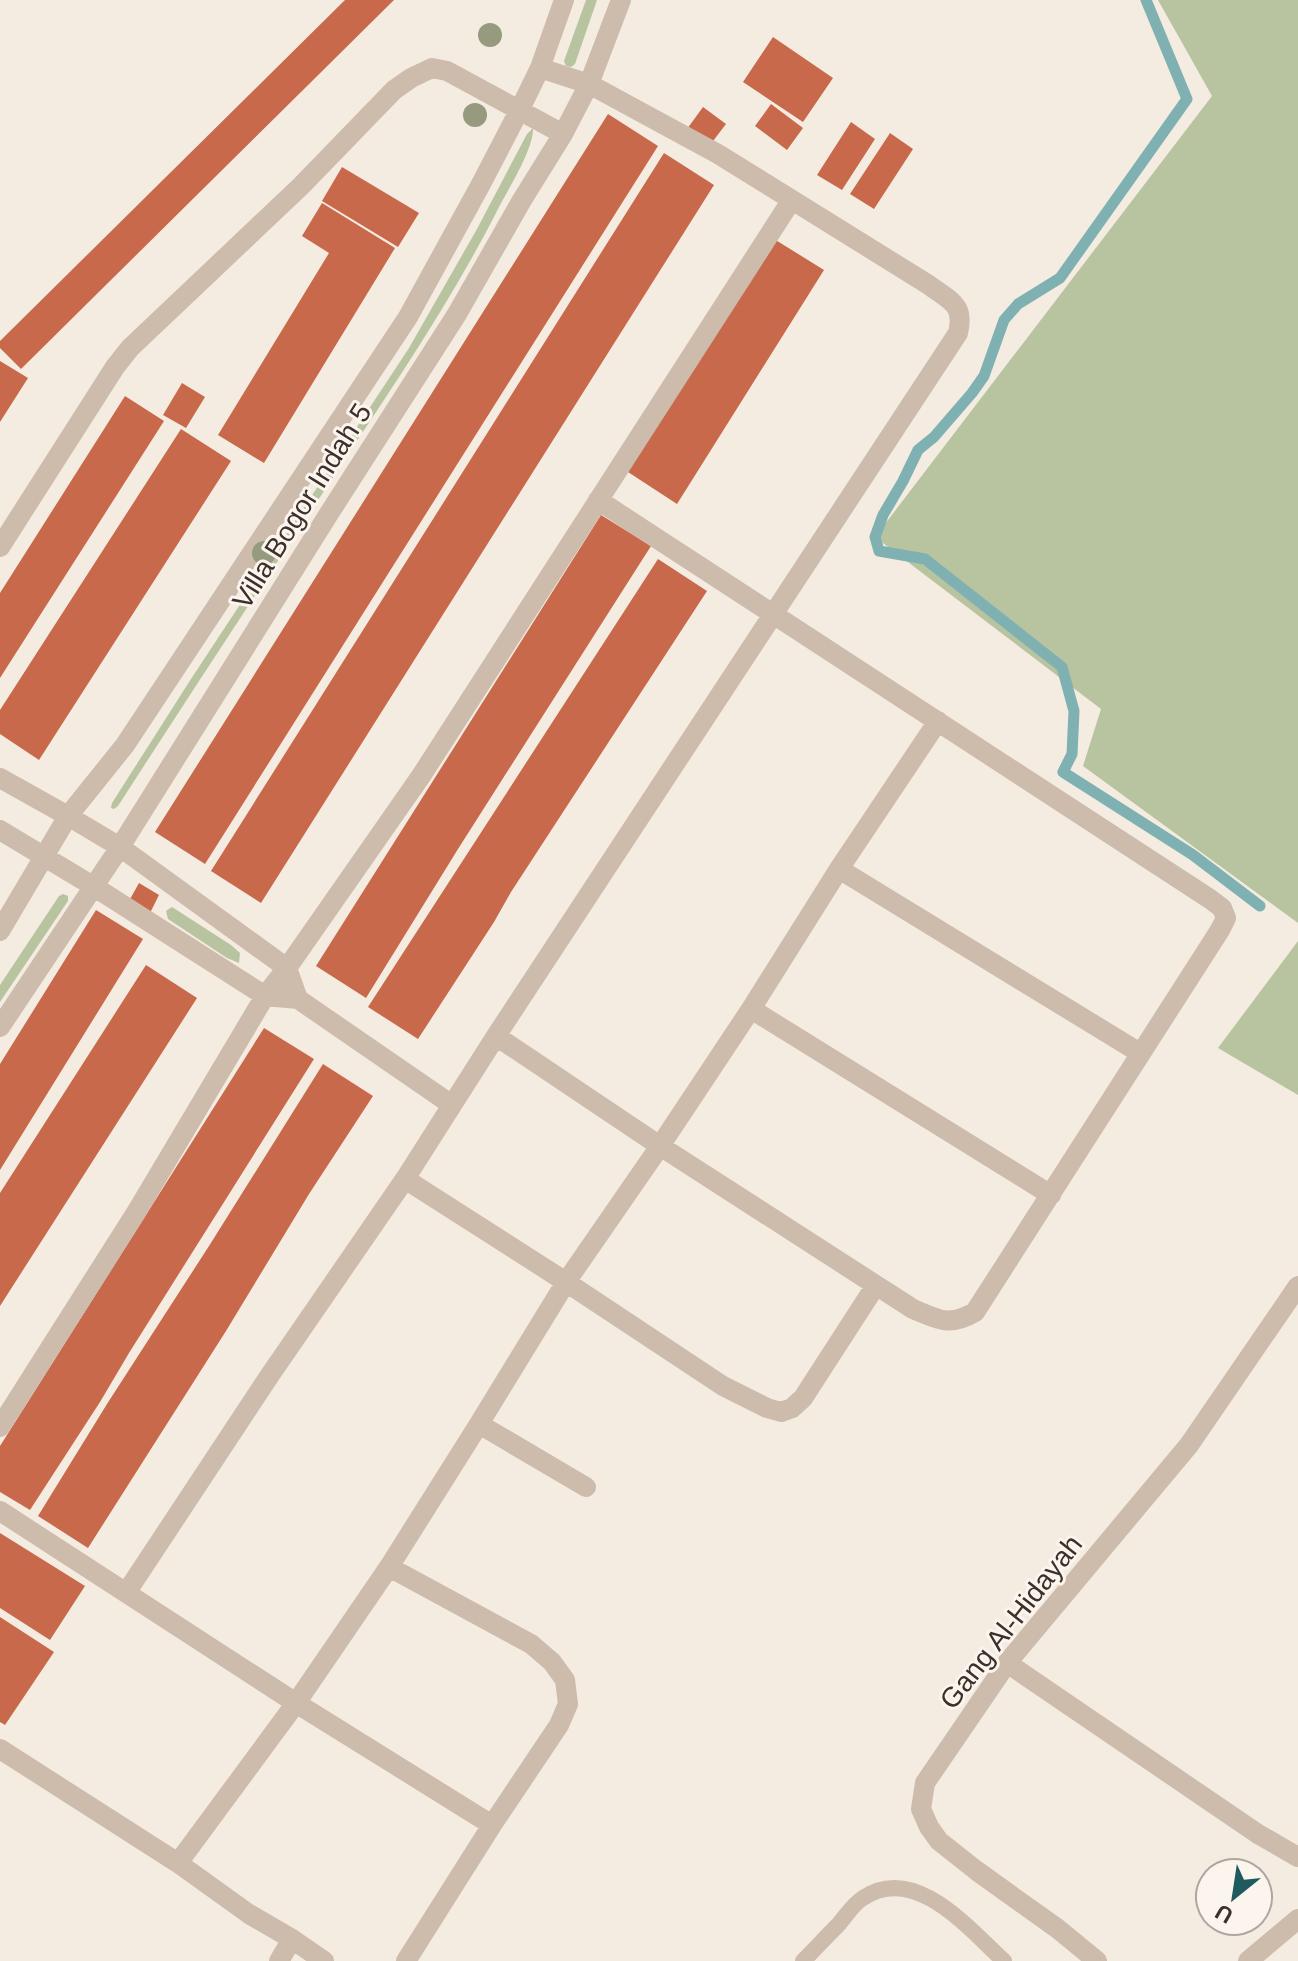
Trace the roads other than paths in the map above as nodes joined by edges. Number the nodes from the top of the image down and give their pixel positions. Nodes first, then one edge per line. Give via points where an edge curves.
1 (564, 0) edge
2 (621, 0) edge
3 (540, 68) junction
4 (589, 84) junction
5 (520, 109) junction
6 (563, 134) junction
7 (791, 201) junction
8 (598, 500) junction
9 (0, 547) edge
10 (774, 615) junction
11 (938, 721) junction
12 (0, 778) edge
13 (68, 816) junction
14 (0, 830) edge
15 (120, 847) junction
16 (44, 856) junction
17 (839, 869) junction
18 (93, 886) junction
19 (0, 931) edge
20 (287, 968) junction
21 (265, 996) junction
22 (298, 999) junction
23 (751, 1009) junction
24 (0, 1027) edge
25 (496, 1036) junction
26 (1140, 1053) junction
27 (452, 1105) junction
28 (660, 1146) junction
29 (405, 1179) junction
30 (1051, 1195) junction
31 (566, 1282) junction
32 (876, 1285) junction
33 (1298, 1286) edge
34 (479, 1424) junction
35 (0, 1427) edge
36 (586, 1487) dead end
37 (0, 1511) edge
38 (389, 1567) junction
39 (126, 1593) junction
40 (1007, 1663) junction
41 (296, 1703) junction
42 (0, 1749) edge
43 (492, 1825) junction
44 (1298, 1857) edge
45 (178, 1863) junction
46 (1298, 1919) edge
47 (292, 1939) junction
48 (279, 1961) edge
49 (324, 1961) edge
50 (406, 1961) edge
51 (803, 1961) edge
52 (1004, 1961) edge
53 (1097, 1961) edge
54 (1248, 1961) edge

1 - 3 street, Villa Bogor Indah 5
2 - 4 street, Villa Bogor Indah 5
3 - 4 street
3 - 5 street, Villa Bogor Indah 5
4 - 6 street, Villa Bogor Indah 5
4 - 7 street via 718,154
5 - 6 street
5 - 9 street via 432,68 394,90 130,348
5 - 13 street, Villa Bogor Indah 5 via 408,317 125,745
6 - 15 street, Villa Bogor Indah 5 via 457,314
7 - 8 street
7 - 10 street via 929,285 957,307 961,320 958,333
8 - 10 street
8 - 20 street via 421,776
10 - 11 street
10 - 25 street
11 - 17 street
11 - 26 street via 1222,908 1226,918 1220,930
12 - 13 street
13 - 15 street
13 - 16 street, Villa Bogor Indah 5
14 - 16 street
15 - 18 street, Villa Bogor Indah 5
15 - 20 street
16 - 18 street
16 - 19 street, Villa Bogor Indah 5
17 - 23 street
17 - 26 street
18 - 21 street
18 - 24 street, Villa Bogor Indah 5
20 - 21 street
20 - 22 street
21 - 22 street
21 - 35 street
22 - 27 street
23 - 28 street
23 - 30 street
25 - 27 street
25 - 28 street
26 - 30 street
27 - 29 street
28 - 31 street
28 - 32 street
29 - 31 street
29 - 39 street
30 - 32 street via 975,1312 961,1320 942,1322
31 - 32 street via 712,1380 781,1412 803,1398
31 - 34 street
33 - 40 street, Gang Al-Hidayah via 1189,1445
34 - 36 street
34 - 38 street
37 - 39 street
38 - 41 street
38 - 43 street via 531,1644 565,1680 568,1704 559,1725
39 - 41 street
40 - 44 street
40 - 53 street, Gang Al-Hidayah via 925,1783 921,1809 939,1841
41 - 43 street
41 - 45 street
42 - 45 street
43 - 50 street
45 - 47 street
46 - 54 street
47 - 48 street
47 - 49 street
51 - 52 lane via 861,1899 880,1889 900,1888 942,1904

